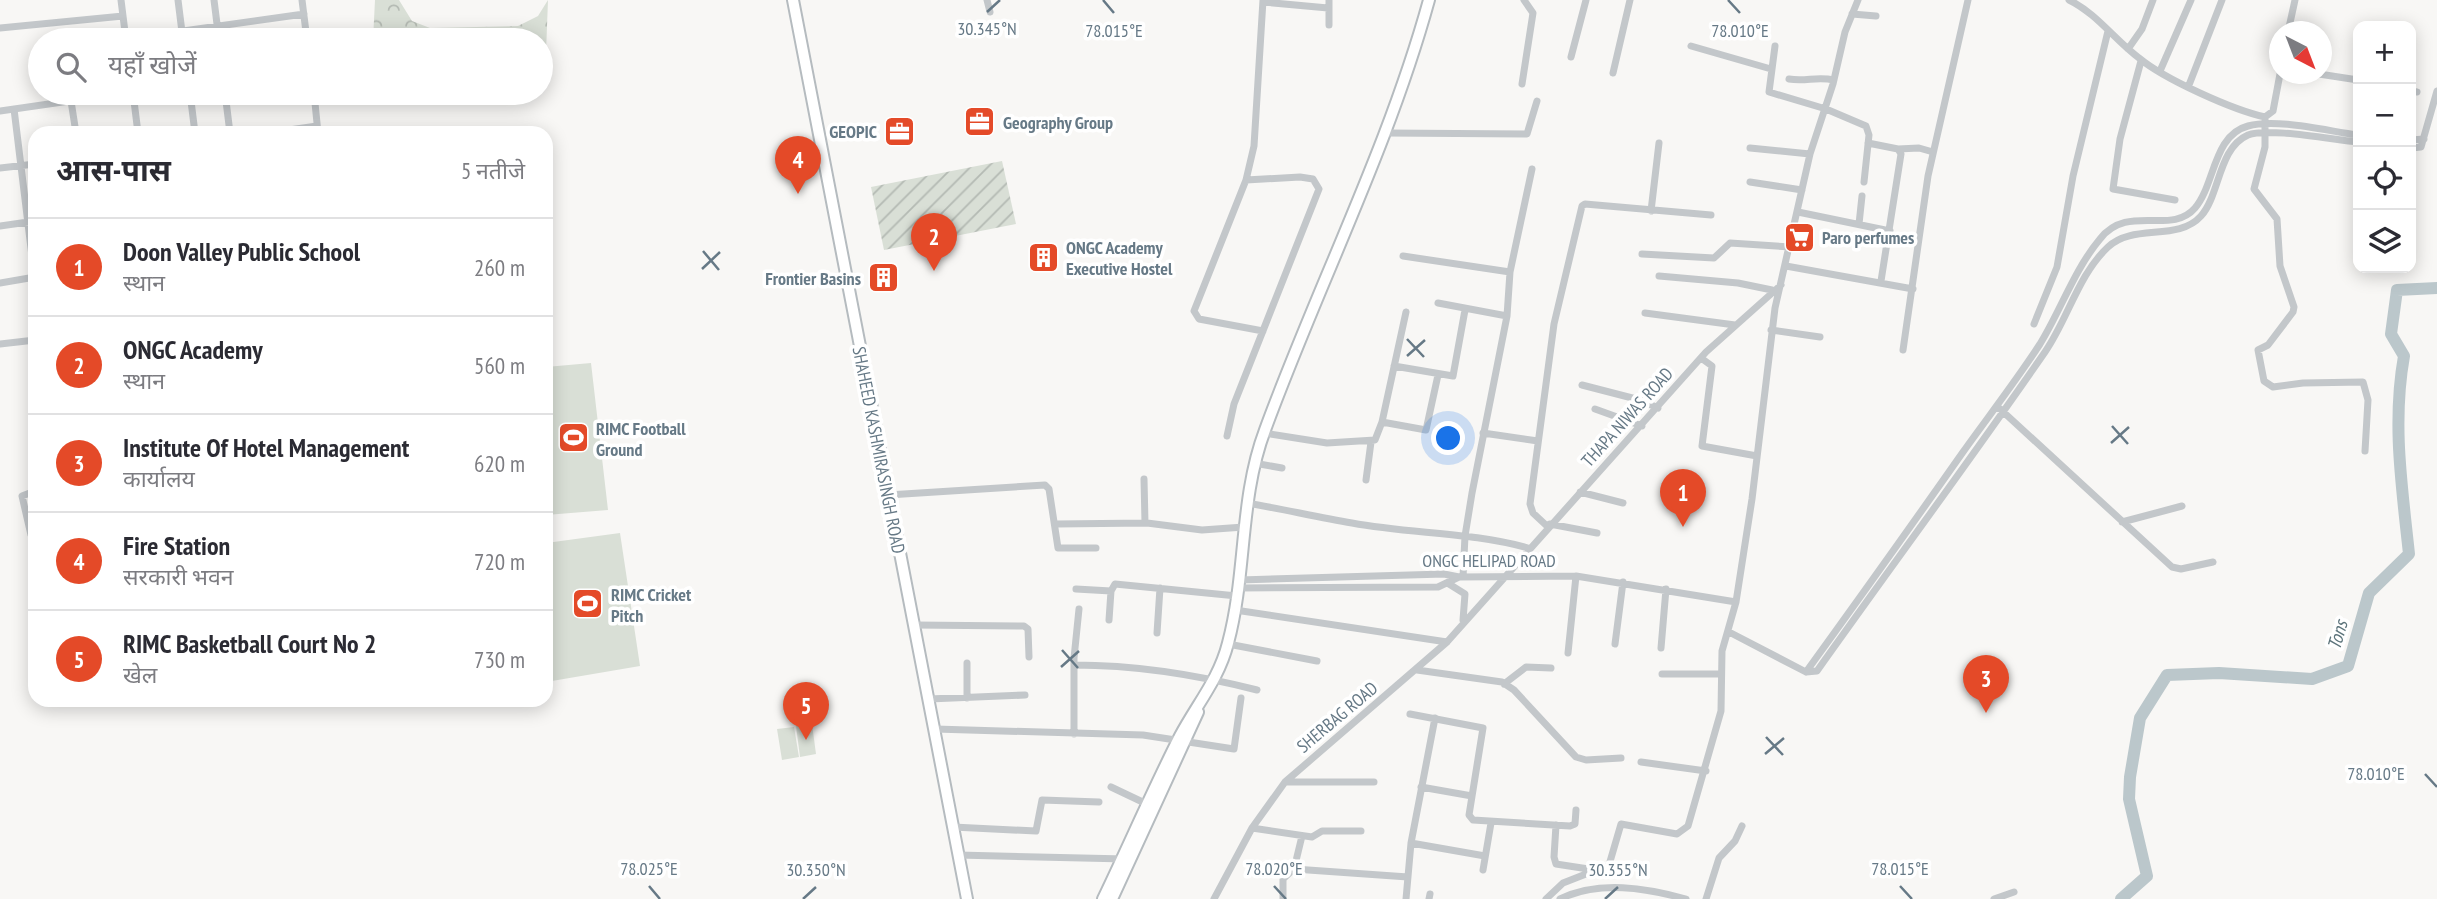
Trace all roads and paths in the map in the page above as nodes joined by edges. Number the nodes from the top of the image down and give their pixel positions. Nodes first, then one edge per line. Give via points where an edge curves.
1 (121, 0) edge
2 (178, 0) edge
3 (214, 0) edge
4 (302, 0) edge
5 (791, 0) edge
6 (987, 0) edge
7 (1429, 0) edge
8 (1524, 0) edge
9 (1586, 0) edge
10 (1630, 0) edge
11 (1858, 0) edge
12 (1968, 0) edge
13 (2068, 0) edge
14 (2153, 0) edge
15 (2191, 0) edge
16 (2222, 0) edge
17 (2295, 0) edge
18 (1263, 1) edge
19 (1329, 4) edge
20 (990, 12) dead end
21 (304, 14) junction
22 (1852, 14) junction
23 (123, 16) junction
24 (1877, 16) dead end
25 (2290, 21) edge
26 (217, 25) junction
27 (1329, 25) dead end
28 (0, 28) edge
29 (125, 28) edge
30 (182, 28) edge
31 (200, 28) edge
32 (217, 28) edge
33 (306, 28) edge
34 (2108, 31) junction
35 (1691, 46) dead end
36 (1775, 47) dead end
37 (2128, 49) junction
38 (1571, 57) dead end
39 (2141, 61) junction
40 (1771, 69) junction
41 (2160, 71) junction
42 (1613, 73) dead end
43 (2332, 76) edge
44 (1789, 79) dead end
45 (2353, 79) edge
46 (1834, 80) junction
47 (1522, 84) dead end
48 (2278, 84) edge
49 (2189, 85) junction
50 (2437, 91) edge
51 (1537, 102) dead end
52 (42, 105) edge
53 (72, 105) edge
54 (134, 105) edge
55 (192, 105) edge
56 (226, 105) edge
57 (315, 105) edge
58 (14, 109) junction
59 (1825, 109) junction
60 (0, 111) edge
61 (2266, 120) junction
62 (75, 126) edge
63 (137, 126) edge
64 (194, 126) edge
65 (229, 126) edge
66 (318, 126) edge
67 (2267, 132) junction
68 (1386, 133) junction
69 (2353, 134) edge
70 (2424, 139) junction
71 (2416, 140) edge
72 (2353, 141) edge
73 (1868, 143) junction
74 (1658, 144) dead end
75 (1751, 148) dead end
76 (2416, 148) edge
77 (1898, 149) junction
78 (1933, 152) junction
79 (1810, 154) junction
80 (28, 165) edge
81 (21, 166) junction
82 (0, 168) edge
83 (1532, 169) dead end
84 (1246, 180) junction
85 (1750, 182) dead end
86 (1864, 182) dead end
87 (1802, 190) junction
88 (1862, 195) dead end
89 (2175, 200) dead end
90 (28, 204) edge
91 (1651, 211) junction
92 (1798, 212) junction
93 (1711, 215) dead end
94 (28, 221) edge
95 (1859, 224) junction
96 (0, 226) edge
97 (1890, 231) junction
98 (1791, 247) junction
99 (1642, 254) dead end
100 (1403, 256) dead end
101 (1786, 266) junction
102 (1510, 272) junction
103 (1659, 276) dead end
104 (28, 279) edge
105 (1881, 281) junction
106 (0, 283) edge
107 (1781, 285) junction
108 (1913, 289) junction
109 (1772, 290) junction
110 (1438, 303) dead end
111 (1465, 310) junction
112 (1406, 312) dead end
113 (1645, 313) dead end
114 (1507, 316) junction
115 (2034, 324) dead end
116 (1735, 325) junction
117 (1771, 330) junction
118 (1263, 331) junction
119 (1820, 337) dead end
120 (28, 341) edge
121 (0, 344) edge
122 (1903, 350) dead end
123 (1701, 358) junction
124 (1394, 366) junction
125 (1438, 375) junction
126 (1582, 385) dead end
127 (1658, 408) junction
128 (2000, 408) junction
129 (1595, 409) dead end
130 (1382, 422) junction
131 (1642, 426) junction
132 (1264, 433) junction
133 (1483, 433) junction
134 (1227, 436) dead end
135 (1538, 441) junction
136 (1371, 442) junction
137 (2365, 451) dead end
138 (1757, 456) junction
139 (1254, 463) junction
140 (1282, 468) dead end
141 (1144, 480) dead end
142 (1366, 480) dead end
143 (1580, 492) junction
144 (28, 494) edge
145 (888, 495) junction
146 (1246, 503) junction
147 (1623, 503) dead end
148 (2182, 506) dead end
149 (28, 522) edge
150 (2122, 522) junction
151 (1145, 523) junction
152 (1056, 524) junction
153 (1549, 526) junction
154 (1244, 527) junction
155 (1597, 533) dead end
156 (1465, 536) junction
157 (1096, 548) dead end
158 (1528, 548) junction
159 (2213, 562) dead end
160 (1503, 576) junction
161 (1576, 576) junction
162 (1461, 577) junction
163 (1623, 582) junction
164 (1449, 584) junction
165 (1160, 588) junction
166 (1239, 588) junction
167 (1076, 589) dead end
168 (1666, 589) junction
169 (1111, 591) junction
170 (1863, 600) junction
171 (1735, 602) junction
172 (1079, 609) dead end
173 (1235, 610) junction
174 (1109, 620) dead end
175 (915, 625) junction
176 (1462, 625) junction
177 (1729, 632) junction
178 (1157, 633) dead end
179 (1447, 642) junction
180 (1228, 643) junction
181 (1615, 644) dead end
182 (1661, 648) dead end
183 (1568, 653) dead end
184 (1028, 657) dead end
185 (1317, 661) dead end
186 (967, 663) dead end
187 (1074, 665) junction
188 (1551, 668) dead end
189 (1417, 670) junction
190 (1806, 672) junction
191 (1662, 674) dead end
192 (1720, 674) junction
193 (1216, 679) junction
194 (1504, 684) junction
195 (1257, 690) dead end
196 (1025, 695) dead end
197 (967, 698) junction
198 (1241, 698) dead end
199 (929, 699) junction
200 (1410, 715) dead end
201 (1435, 718) junction
202 (935, 729) junction
203 (1074, 734) junction
204 (1183, 739) junction
205 (1621, 758) dead end
206 (1641, 762) dead end
207 (1706, 771) junction
208 (1285, 782) junction
209 (1374, 782) dead end
210 (1111, 787) dead end
211 (1420, 787) junction
212 (1472, 796) junction
213 (1099, 802) dead end
214 (1151, 806) junction
215 (1576, 810) dead end
216 (1491, 823) junction
217 (1556, 825) junction
218 (1742, 826) dead end
219 (953, 827) junction
220 (1252, 828) junction
221 (1361, 831) dead end
222 (1301, 836) junction
223 (1411, 843) junction
224 (958, 855) junction
225 (1485, 856) junction
226 (1127, 859) junction
227 (1294, 869) junction
228 (1483, 870) dead end
229 (1595, 870) junction
230 (1408, 877) junction
231 (2014, 891) dead end
232 (961, 899) edge
233 (967, 899) edge
234 (1103, 899) edge
235 (1112, 899) edge
236 (1214, 899) edge
237 (1283, 899) edge
238 (1406, 899) edge
239 (1546, 899) edge
240 (1560, 899) edge
241 (1686, 899) edge
242 (1706, 899) edge
243 (1994, 899) edge

1 - 23 street
2 - 30 street
3 - 26 street
4 - 21 street
5 - 145 street, SHAHEED KASHMIRASINGH ROAD
5 - 232 street, SHAHEED KASHMIRASINGH ROAD via 835,258
6 - 20 street
7 - 68 street
8 - 47 street via 1533,17
9 - 38 street
10 - 42 street
11 - 22 street
12 - 78 street
13 - 34 street
14 - 37 street
15 - 41 street
16 - 49 street
17 - 25 street
18 - 19 street
18 - 84 street via 1254,146
19 - 27 street
21 - 26 street
21 - 33 street
22 - 24 street
22 - 46 street
23 - 28 street
23 - 29 street
26 - 31 street
26 - 32 street
34 - 37 street
34 - 115 street via 2057,267
35 - 40 street
36 - 40 street
37 - 39 street
39 - 41 street
39 - 89 street via 2120,139 2113,189
40 - 59 street via 1769,93
41 - 49 street
43 - 45 street
44 - 46 street via 1803,81 1816,76
46 - 59 street
48 - 61 street via 2273,111
49 - 61 street
50 - 70 street
51 - 68 street via 1527,134
52 - 58 street
53 - 62 street
54 - 63 street
55 - 64 street
56 - 65 street
57 - 66 street
58 - 60 street
58 - 81 street
59 - 73 street via 1864,124
59 - 79 street
61 - 67 street
61 - 69 street
61 - 128 street via 2233,134 2197,206 2186,216 2124,221 2100,238
67 - 72 street
67 - 128 street via 2239,141 2199,218 2182,227 2128,235 2108,247 2092,265 2048,348
67 - 137 street via 2254,189 2277,219 2280,266 2294,307 2268,345 2258,350 2264,380 2273,387 2363,382 2368,400
68 - 132 street
70 - 71 street
70 - 76 street
73 - 77 street
73 - 86 street
74 - 91 street
75 - 79 street
77 - 78 street
77 - 97 street via 1901,168
78 - 108 street
79 - 87 street
80 - 81 street
81 - 82 street
81 - 90 street
83 - 102 street
84 - 118 street via 1194,315
84 - 118 street via 1300,177 1313,179 1319,189
85 - 87 street
87 - 92 street
88 - 95 street
91 - 93 street
91 - 135 street via 1581,206 1555,324
92 - 95 street
92 - 98 street
94 - 96 street
95 - 97 street
97 - 105 street
98 - 99 street via 1730,243 1714,258
98 - 101 street
100 - 102 street
101 - 105 street
101 - 107 street
102 - 114 street
103 - 109 street
104 - 106 street
105 - 108 street
107 - 109 street, THAPA NIWAS ROAD
107 - 117 street
108 - 122 street
109 - 116 street, THAPA NIWAS ROAD
110 - 111 street
111 - 114 street
111 - 125 street via 1455,373
112 - 124 street
113 - 116 street
114 - 133 street
116 - 123 street, THAPA NIWAS ROAD
117 - 119 street
117 - 138 street
118 - 134 street via 1234,404
120 - 121 street
123 - 127 street, THAPA NIWAS ROAD
123 - 138 street via 1712,366 1702,446
124 - 125 street
124 - 130 street
125 - 130 street via 1426,430
126 - 127 street
127 - 131 street, THAPA NIWAS ROAD
128 - 150 street
128 - 170 street
129 - 131 street
130 - 136 street
131 - 143 street, THAPA NIWAS ROAD
132 - 136 street via 1328,443
132 - 139 street
133 - 135 street
133 - 156 street
135 - 153 street via 1530,504 1533,513
136 - 142 street
138 - 171 street
139 - 140 street
139 - 146 street
141 - 151 street
143 - 147 street
143 - 153 street, THAPA NIWAS ROAD
144 - 149 street via 22,496
145 - 152 street via 1045,485
145 - 175 street, SHAHEED KASHMIRASINGH ROAD
146 - 154 street
146 - 156 street via 1352,523
148 - 150 street
150 - 159 street via 2172,567
151 - 152 street
151 - 154 street via 1194,530
152 - 157 street via 1059,548
153 - 155 street
153 - 158 street, THAPA NIWAS ROAD
154 - 166 street
156 - 158 street
156 - 162 street
158 - 160 street, THAPA NIWAS ROAD
160 - 161 street, ONGC HELIPAD ROAD
160 - 162 street, ONGC HELIPAD ROAD
160 - 176 street, SHERBAG ROAD
161 - 163 street, ONGC HELIPAD ROAD
161 - 183 street
162 - 164 street
162 - 166 street, ONGC HELIPAD ROAD via 1444,574
163 - 168 street, ONGC HELIPAD ROAD
163 - 181 street
164 - 166 street
164 - 176 street via 1465,594
165 - 166 street
165 - 169 street via 1115,583
165 - 178 street
166 - 173 street
167 - 169 street
168 - 171 street, ONGC HELIPAD ROAD
168 - 182 street
169 - 174 street
170 - 190 street
170 - 190 street via 1817,671
171 - 177 street
172 - 187 street
173 - 179 street
173 - 180 street
175 - 184 street via 1024,626 1028,629
175 - 199 street, SHAHEED KASHMIRASINGH ROAD
176 - 179 street, SHERBAG ROAD
177 - 190 street
177 - 192 street
179 - 189 street, SHERBAG ROAD
180 - 185 street
180 - 193 street
186 - 197 street
187 - 193 street
187 - 203 street
188 - 194 street via 1527,667
189 - 194 street
189 - 208 street, SHERBAG ROAD
191 - 192 street
192 - 207 street via 1721,711
193 - 195 street
193 - 204 street via 1191,716
194 - 205 street via 1568,752 1586,760
196 - 197 street
197 - 199 street
198 - 204 street via 1234,749
199 - 202 street, SHAHEED KASHMIRASINGH ROAD
200 - 201 street
201 - 211 street
201 - 212 street via 1483,728
202 - 203 street
202 - 219 street, SHAHEED KASHMIRASINGH ROAD
203 - 204 street
204 - 214 street
206 - 207 street
207 - 229 street via 1685,830 1677,834 1621,824 1611,864
208 - 209 street
208 - 220 street, SHERBAG ROAD
210 - 214 street
211 - 212 street
211 - 223 street
212 - 216 street via 1471,818
213 - 219 street via 1042,800 1036,831
214 - 226 street
215 - 217 street via 1573,825
216 - 217 street
216 - 225 street
217 - 229 street via 1556,864
218 - 242 street via 1719,858
219 - 224 street, SHAHEED KASHMIRASINGH ROAD
220 - 222 street
220 - 236 street, SHERBAG ROAD
221 - 222 street
222 - 227 street
223 - 225 street
223 - 230 street
224 - 226 street
224 - 233 street, SHAHEED KASHMIRASINGH ROAD
225 - 228 street
226 - 234 street
226 - 235 street
227 - 230 street
227 - 237 street via 1283,879
229 - 239 street via 1563,883
230 - 238 street
231 - 243 street
240 - 241 street via 1590,888 1614,887

